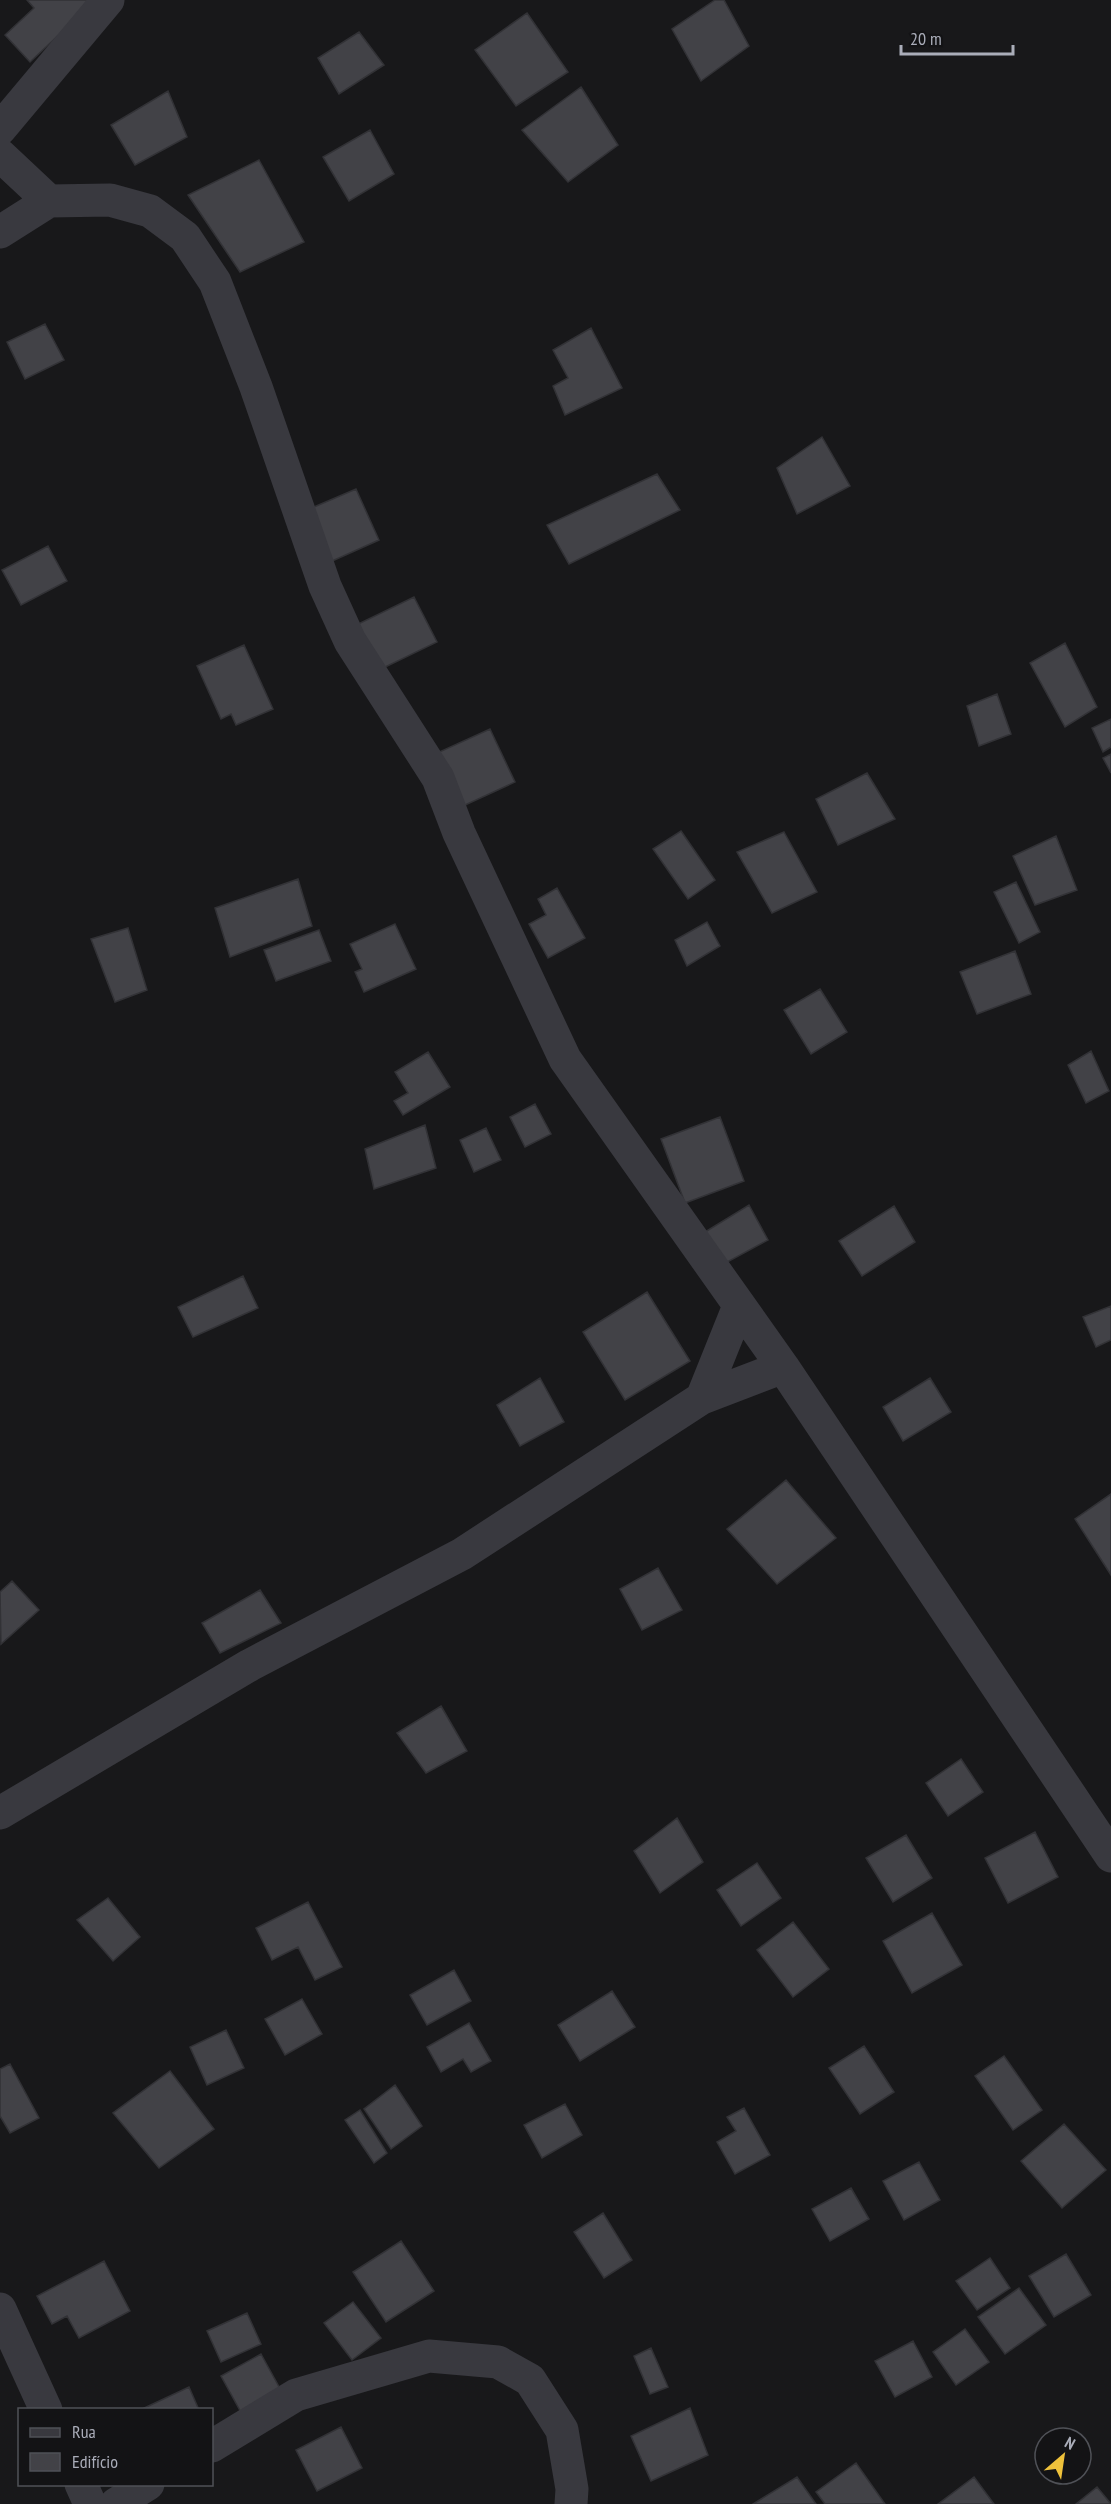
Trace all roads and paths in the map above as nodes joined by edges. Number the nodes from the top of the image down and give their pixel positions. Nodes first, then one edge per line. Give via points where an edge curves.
1 (108, 0) edge
2 (0, 129) edge
3 (0, 155) edge
4 (49, 201) junction
5 (0, 232) edge
6 (739, 1306) junction
7 (783, 1367) junction
8 (702, 1398) junction
9 (0, 1813) edge
10 (1111, 1857) edge
11 (0, 2309) edge
12 (46, 2408) edge
13 (213, 2445) edge
14 (82, 2486) edge
15 (145, 2486) edge
16 (90, 2504) edge
17 (116, 2504) edge
18 (571, 2504) edge

1 - 2 street
3 - 4 street
4 - 5 street
4 - 6 street via 110,200 150,211 185,237 215,282 325,586 350,641 438,778 459,833 565,1059
6 - 7 street
6 - 8 street
7 - 8 street
7 - 10 street
8 - 9 street via 462,1554 250,1665
11 - 12 street
13 - 18 street via 296,2395 318,2388 429,2356 498,2362 530,2380 562,2430
14 - 16 street
15 - 17 street

